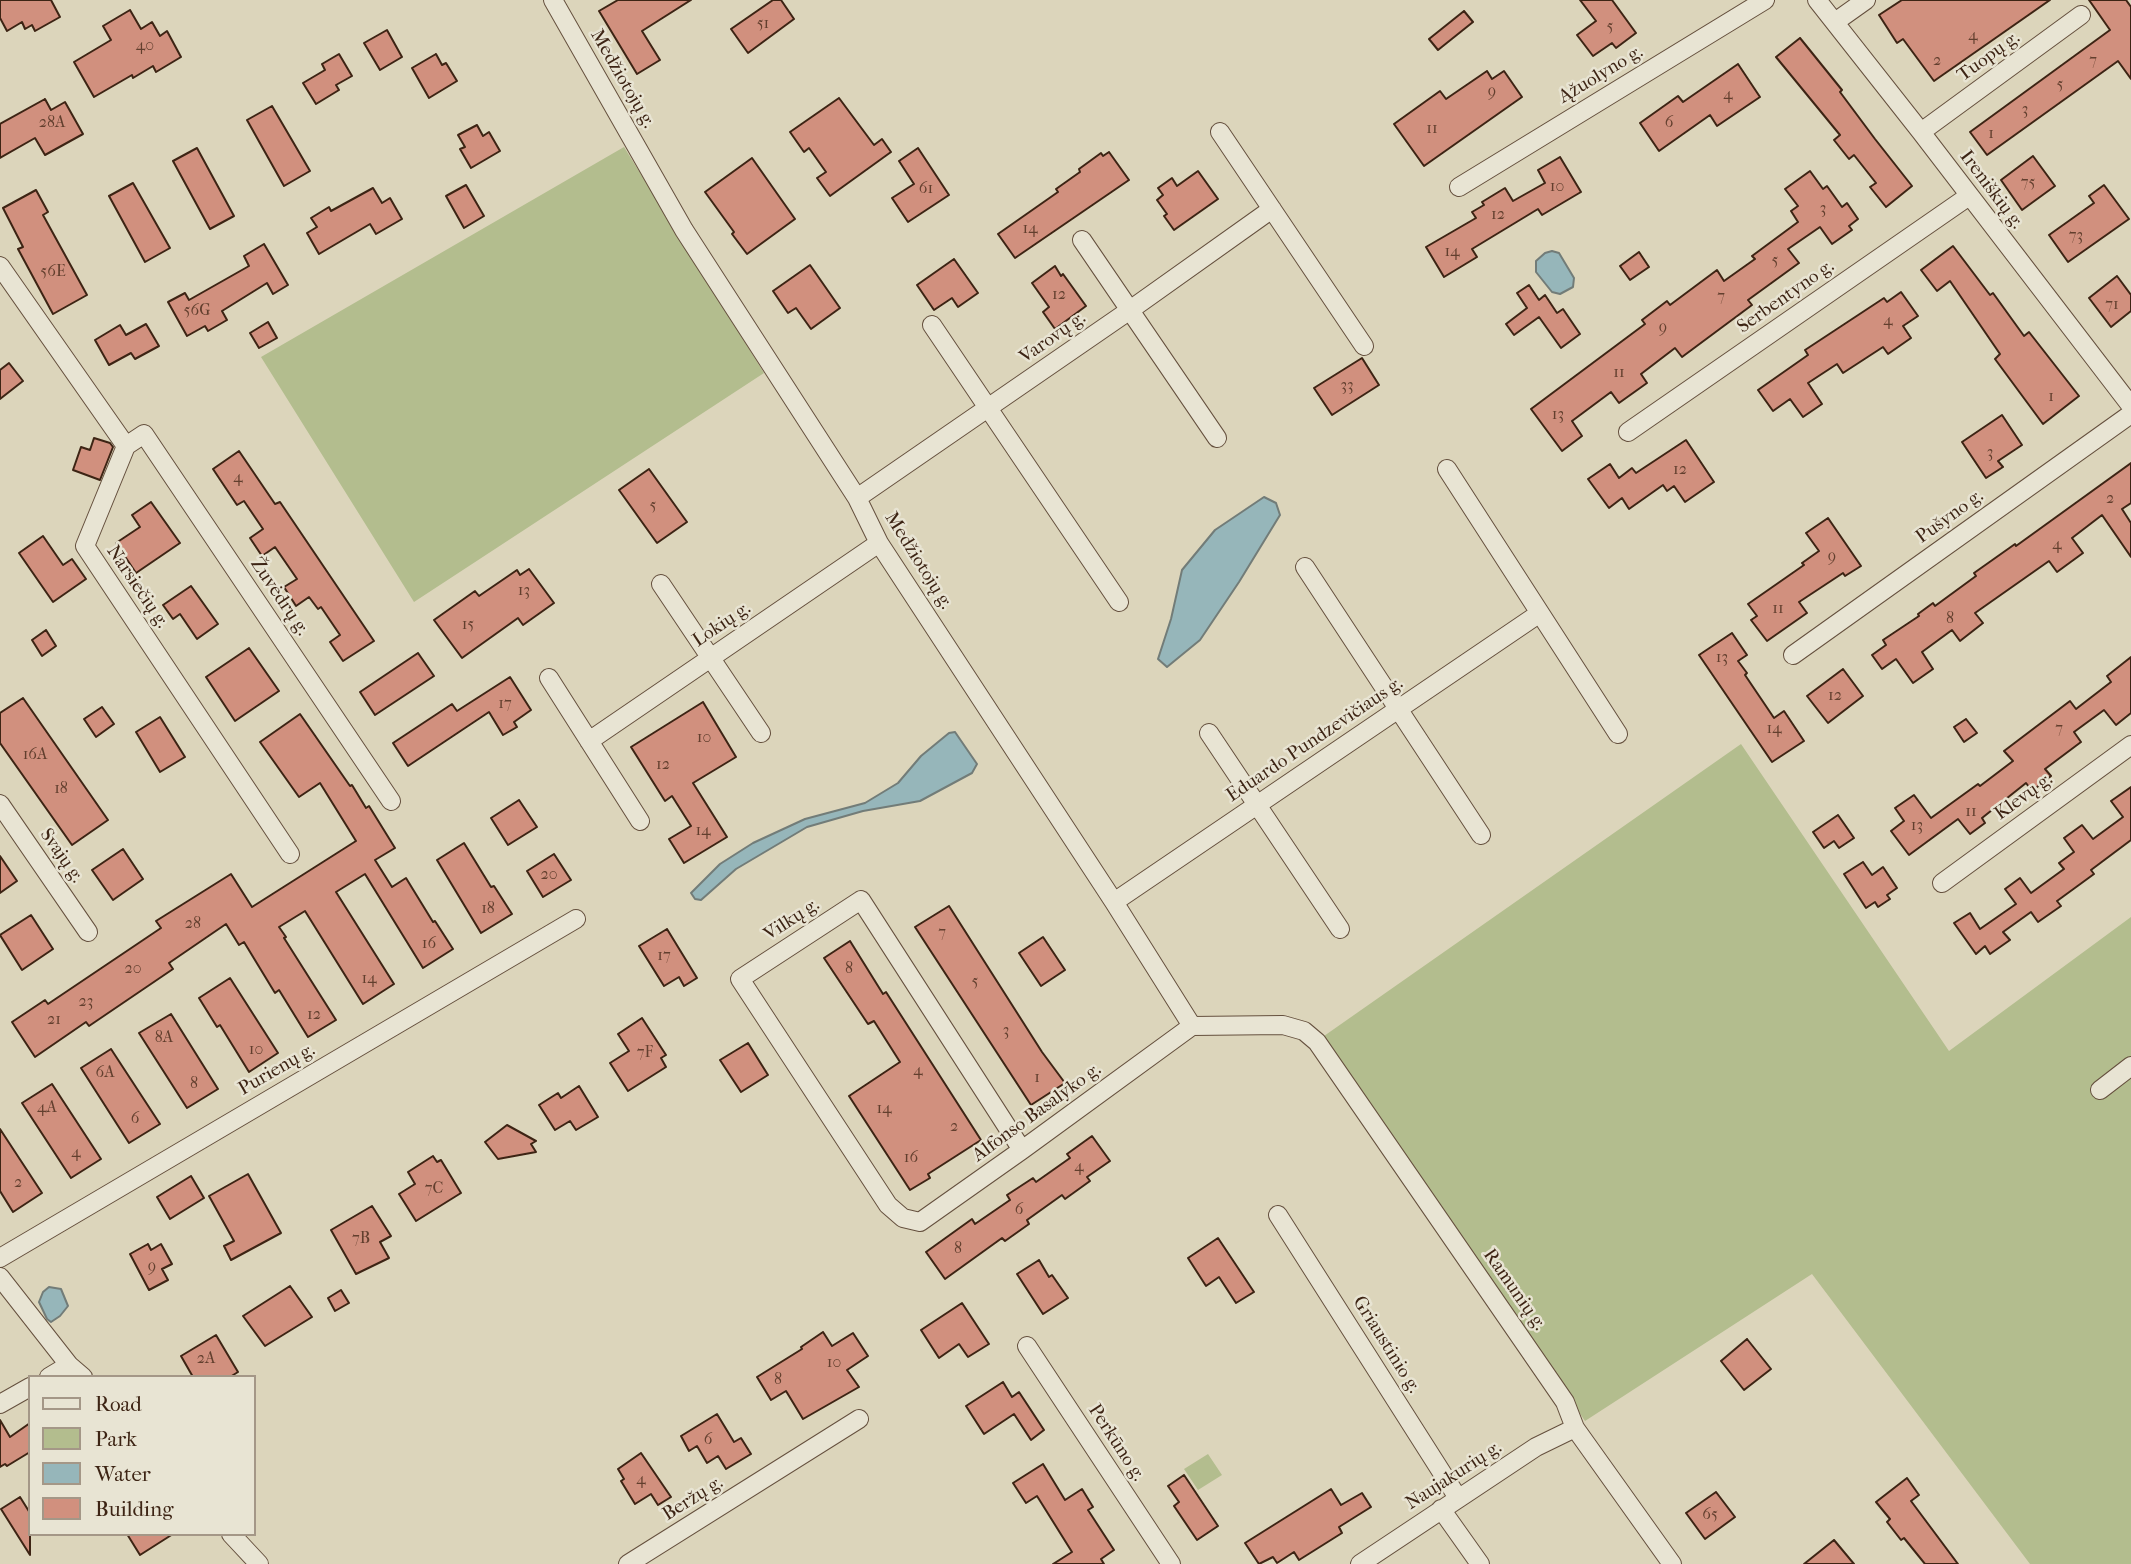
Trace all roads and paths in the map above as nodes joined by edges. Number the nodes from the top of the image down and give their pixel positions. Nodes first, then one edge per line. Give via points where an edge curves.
1 (575, 0) edge
2 (1765, 0) edge
3 (1817, 0) edge
4 (1866, 0) edge
5 (556, 5) edge
6 (2081, 15) dead end
7 (1835, 22) junction
8 (1220, 132) dead end
9 (1922, 132) junction
10 (1458, 187) dead end
11 (1969, 195) junction
12 (1272, 209) junction
13 (1082, 240) dead end
14 (0, 266) edge
15 (1130, 310) junction
16 (932, 325) dead end
17 (1364, 346) dead end
18 (2131, 406) edge
19 (988, 408) junction
20 (2131, 414) edge
21 (1628, 432) dead end
22 (1217, 438) dead end
23 (126, 446) junction
24 (1447, 469) dead end
25 (857, 498) junction
26 (879, 544) junction
27 (1304, 566) dead end
28 (661, 584) dead end
29 (1119, 603) dead end
30 (1540, 613) junction
31 (1793, 655) dead end
32 (710, 658) junction
33 (550, 678) dead end
34 (1398, 709) junction
35 (761, 733) dead end
36 (1209, 733) dead end
37 (1618, 734) dead end
38 (589, 741) junction
39 (2131, 745) edge
40 (391, 802) dead end
41 (0, 804) edge
42 (1257, 805) junction
43 (640, 821) dead end
44 (1481, 835) dead end
45 (290, 854) dead end
46 (1942, 883) dead end
47 (1114, 902) junction
48 (576, 919) dead end
49 (1340, 929) dead end
50 (88, 932) dead end
51 (1192, 1027) junction
52 (2131, 1066) edge
53 (2100, 1090) dead end
54 (1022, 1150) junction
55 (1278, 1215) dead end
56 (903, 1218) joint
57 (0, 1258) edge
58 (0, 1277) edge
59 (1027, 1346) dead end
60 (76, 1371) edge
61 (58, 1375) edge
62 (28, 1388) edge
63 (0, 1404) edge
64 (859, 1419) dead end
65 (1575, 1428) junction
66 (1458, 1498) junction
67 (1441, 1509) junction
68 (233, 1536) edge
69 (259, 1564) edge
70 (628, 1564) edge
71 (1171, 1564) edge
72 (1360, 1564) edge
73 (1480, 1564) edge
74 (1672, 1564) edge

1 - 5 street
2 - 10 street, Ąžuolyno g.
3 - 7 street, Ireniškių g.
4 - 7 street
5 - 25 street, Medžiotojų g. via 684,230
6 - 9 street, Tuopų g.
7 - 9 street, Ireniškių g.
8 - 12 street
9 - 11 street, Ireniškių g.
11 - 18 street, Ireniškių g.
11 - 21 street, Serbentyno g.
12 - 15 street, Varovų g.
12 - 17 street
13 - 15 street
14 - 23 street
15 - 19 street, Varovų g.
15 - 22 street
16 - 19 street
19 - 25 street, Varovų g.
19 - 29 street
20 - 31 street, Pušyno g.
23 - 40 street, Žuvėdrų g. via 144,434
23 - 45 street, Narsiečių g. via 85,546
24 - 30 street
25 - 26 street, Medžiotojų g.
26 - 32 street, Lokių g.
26 - 47 street, Medžiotojų g.
27 - 34 street
28 - 32 street
30 - 34 street, Eduardo Pundzevičiaus g.
30 - 37 street
32 - 35 street
32 - 38 street, Lokių g.
33 - 38 street
34 - 42 street, Eduardo Pundzevičiaus g.
34 - 44 street
36 - 42 street
38 - 43 street
39 - 46 street, Klevų g.
41 - 50 street, Svajų g.
42 - 47 street, Eduardo Pundzevičiaus g.
42 - 49 street
47 - 51 street, Medžiotojų g.
48 - 57 street, Purienų g.
51 - 54 street, Alfonso Basalyko g.
51 - 65 street, Ramunių g. via 1283,1025 1304,1031 1317,1042 1565,1402
52 - 53 street
54 - 56 street, Alfonso Basalyko g. via 920,1222
54 - 56 street, Vilkų g. via 861,901 740,979 888,1205
55 - 66 street, Griaustinio g.
58 - 60 street
59 - 71 street, Perkūno g.
60 - 61 street
62 - 63 street
64 - 70 street, Beržų g.
65 - 66 street, Naujakurių g. via 1536,1447
65 - 74 street, Ramunių g.
66 - 67 street, Naujakurių g.
67 - 72 street, Naujakurių g.
67 - 73 street
68 - 69 street

